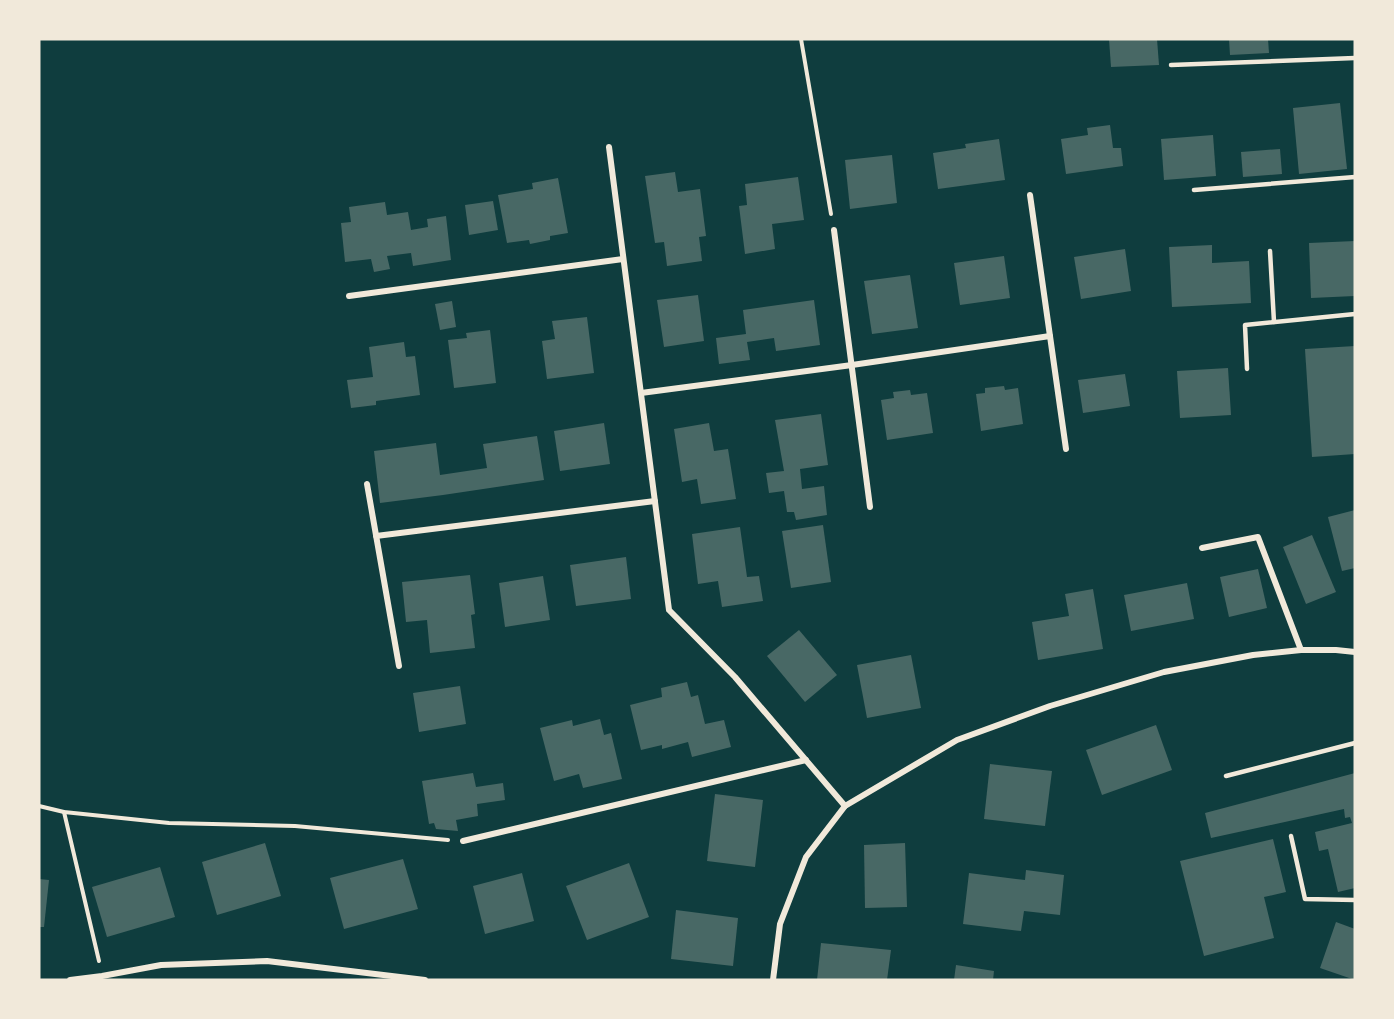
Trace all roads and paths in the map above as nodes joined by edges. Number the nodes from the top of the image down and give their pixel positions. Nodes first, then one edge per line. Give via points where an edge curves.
1 (801, 39) edge
2 (1355, 58) edge
3 (1172, 65) dead end
4 (609, 147) dead end
5 (1355, 177) edge
6 (1194, 190) dead end
7 (1030, 195) dead end
8 (834, 230) joint
9 (1270, 251) dead end
10 (623, 258) junction
11 (349, 296) dead end
12 (1355, 314) edge
13 (1274, 322) junction
14 (1050, 336) junction
15 (852, 365) junction
16 (1247, 369) dead end
17 (641, 393) junction
18 (1066, 449) dead end
19 (367, 484) dead end
20 (655, 501) junction
21 (870, 507) dead end
22 (376, 536) junction
23 (1202, 548) dead end
24 (1301, 650) junction
25 (1355, 652) edge
26 (399, 666) dead end
27 (1355, 743) edge
28 (806, 760) junction
29 (1226, 776) dead end
30 (39, 806) edge
31 (845, 806) junction
32 (64, 812) junction
33 (1291, 836) dead end
34 (464, 841) joint
35 (1355, 900) edge
36 (102, 976) junction
37 (70, 980) edge
38 (425, 980) edge
39 (773, 980) edge

1 - 8 path
2 - 3 lane
4 - 10 street
5 - 6 lane
7 - 14 street
8 - 15 street
9 - 13 lane
10 - 11 street
10 - 17 street
12 - 13 lane
13 - 16 lane via 1245,325
14 - 15 street
14 - 18 street
15 - 17 street
15 - 21 street
17 - 20 street
19 - 22 street
20 - 22 street
20 - 28 street via 669,610 735,677
22 - 26 street
23 - 24 street via 1258,537
24 - 25 street
24 - 31 street via 1164,672 1050,706 957,740
27 - 29 lane
28 - 31 street
28 - 34 street
30 - 32 path
31 - 39 street via 806,857 780,924
32 - 34 path via 169,823 295,826
32 - 36 path
33 - 35 lane via 1305,899
36 - 37 street
36 - 38 street via 161,965 267,961

